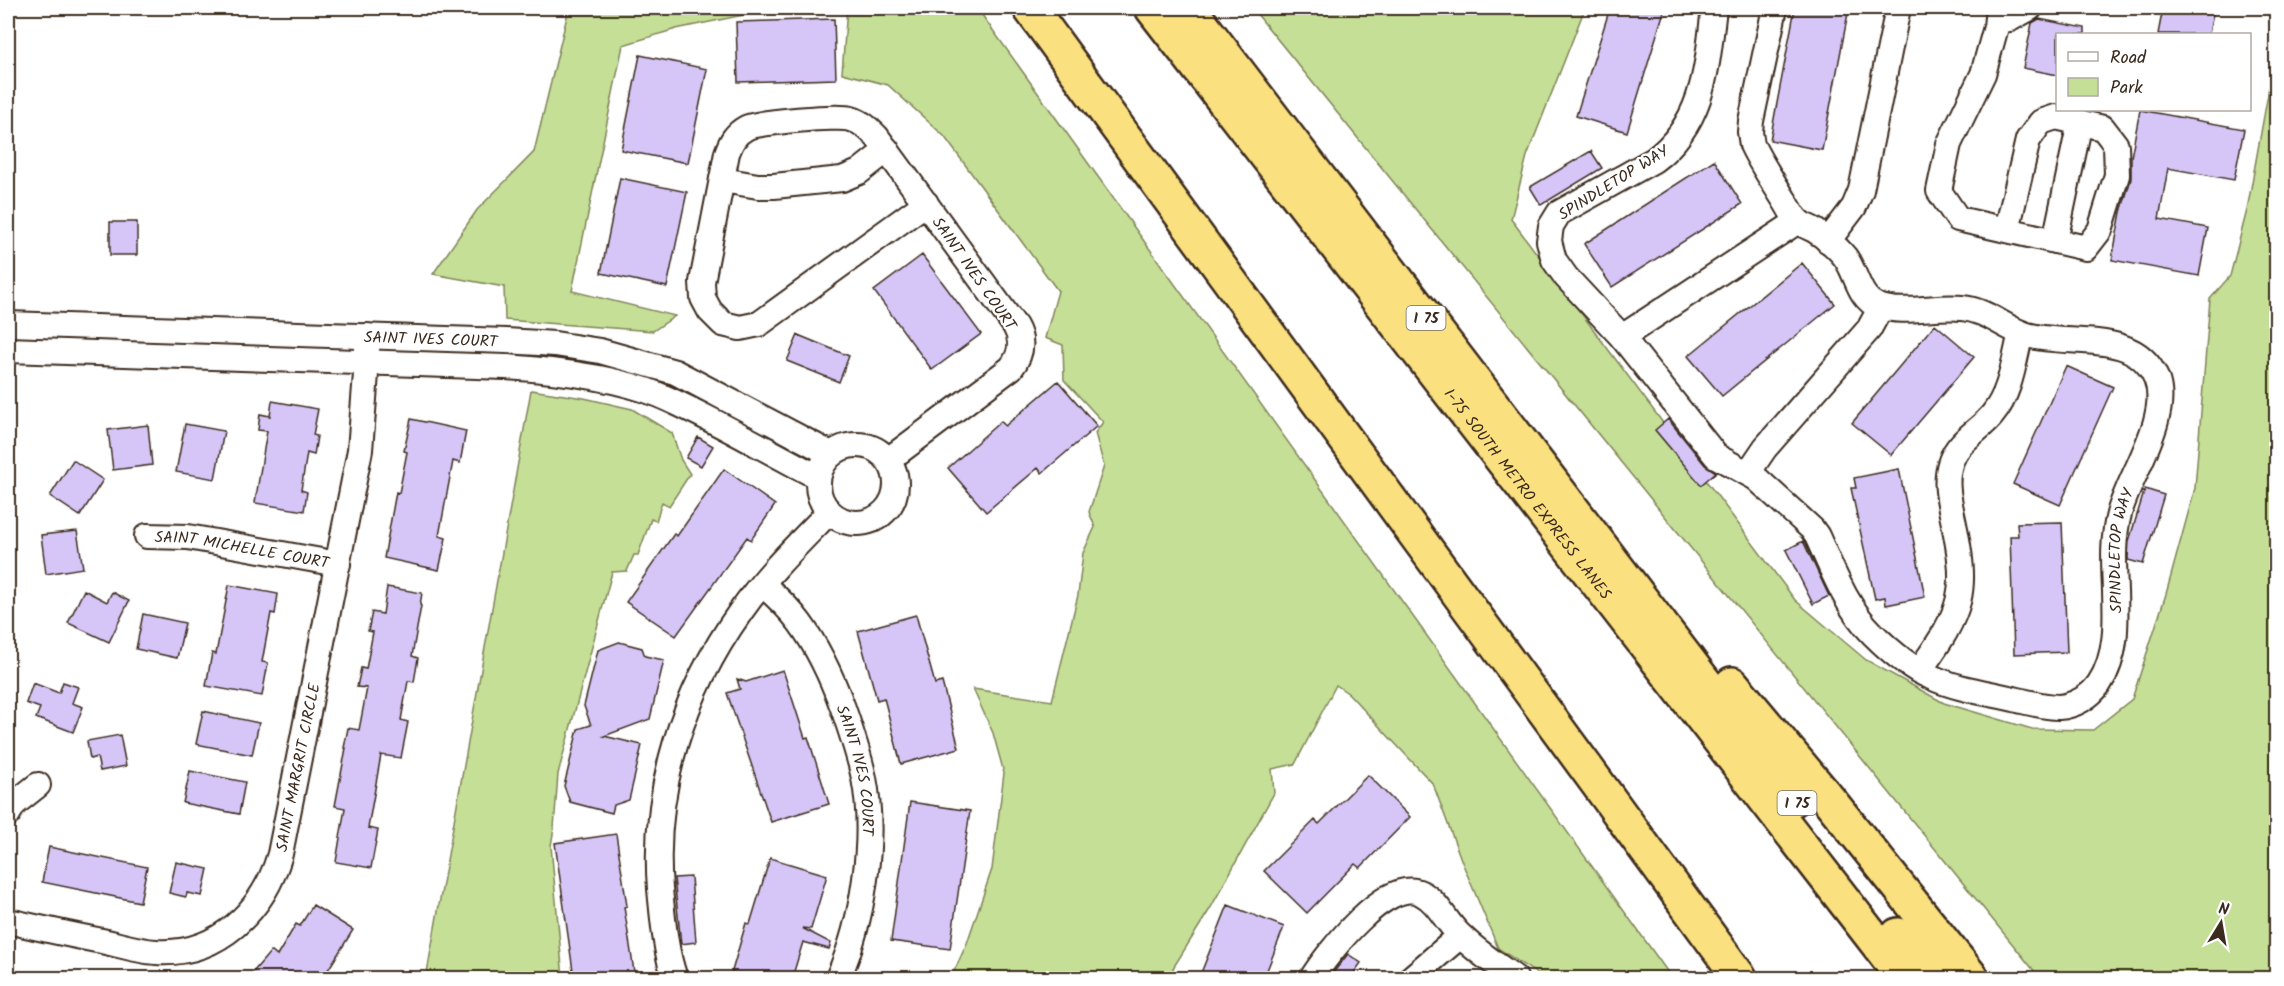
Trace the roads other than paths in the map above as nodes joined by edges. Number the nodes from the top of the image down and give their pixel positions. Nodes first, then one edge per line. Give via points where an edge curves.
1 (1030, 8) edge
2 (1152, 8) edge
3 (1189, 8) edge
4 (1714, 8) edge
5 (1774, 8) edge
6 (1898, 8) edge
7 (2030, 8) edge
8 (1997, 14) edge
9 (2080, 122) junction
10 (887, 150) junction
11 (722, 180) junction
12 (926, 203) junction
13 (1798, 221) junction
14 (2007, 230) junction
15 (1828, 241) junction
16 (2055, 241) junction
17 (1881, 307) junction
18 (8, 324) edge
19 (165, 329) junction
20 (2021, 333) junction
21 (367, 336) junction
22 (1622, 337) junction
23 (577, 346) junction
24 (8, 350) edge
25 (165, 355) junction
26 (367, 362) junction
27 (573, 374) junction
28 (732, 401) junction
29 (717, 424) junction
30 (831, 454) junction
31 (888, 460) junction
32 (1748, 472) junction
33 (818, 477) junction
34 (829, 512) junction
35 (147, 536) dead end
36 (338, 564) junction
37 (762, 584) junction
38 (1662, 628) junction
39 (1919, 671) junction
40 (38, 785) dead end
41 (8, 814) edge
42 (8, 921) edge
43 (1460, 936) junction
44 (675, 978) edge
45 (838, 978) edge
46 (1312, 978) edge
47 (1411, 978) edge
48 (1515, 978) edge
49 (1740, 978) edge
50 (1904, 978) edge
51 (1932, 978) edge
52 (1972, 978) edge

1 - 49 highway
2 - 50 highway, I-75 SOUTH METRO EXPRESS LANES
3 - 38 highway, I 75
4 - 22 street, SPINDLETOP WAY via 1698,99 1677,140 1654,160 1559,213 1551,226 1549,241 1559,268
5 - 13 street via 1750,132 1757,156
6 - 15 street via 1861,190
7 - 8 street via 2010,19
8 - 14 street via 1983,74 1949,144 1939,191 1958,219
9 - 14 street via 2056,117 2041,122 2028,140
9 - 16 street
9 - 16 street via 2103,128 2116,145 2117,175 2100,230 2086,248
10 - 11 street via 859,172 842,179 766,186
10 - 11 street, SAINT IVES COURT via 866,126 848,118 755,124 732,140
10 - 12 street, SAINT IVES COURT
11 - 12 street, SAINT IVES COURT via 702,290 705,305 716,319 740,328 767,320
12 - 31 street, SAINT IVES COURT via 1015,326 1020,350 1011,368
13 - 15 street
13 - 22 street
14 - 16 street
15 - 17 street via 1849,263 1864,294
17 - 20 street, SPINDLETOP WAY via 1973,309
17 - 32 street via 1869,329
18 - 19 street, SAINT IVES COURT
19 - 21 street, SAINT IVES COURT
19 - 25 street
20 - 39 street via 2001,402 1955,451 1950,462 1947,485 1961,556 1960,594 1947,631
20 - 39 street, SPINDLETOP WAY via 2129,350 2150,368 2159,388 2157,418 2116,524 2112,560 2115,620 2109,661 2094,691 2079,702 2058,707 1981,691
21 - 23 street, SAINT IVES COURT
21 - 26 street, SAINT MARGRIT CIRCLE
22 - 32 street, SPINDLETOP WAY via 1716,456
23 - 27 street
23 - 28 street, SAINT IVES COURT via 675,372
24 - 25 street, SAINT IVES COURT
25 - 26 street, SAINT IVES COURT
26 - 27 street, SAINT IVES COURT via 530,368
26 - 36 street, SAINT MARGRIT CIRCLE via 360,450
27 - 29 street, SAINT IVES COURT via 642,389
28 - 29 street
28 - 30 street, SAINT IVES COURT
29 - 33 street, SAINT IVES COURT
30 - 31 street via 860,444 875,449
30 - 33 street
31 - 34 street via 896,487 884,513 857,523 841,520
32 - 39 street, SPINDLETOP WAY via 1812,529 1846,600 1880,640
33 - 34 street via 819,496
34 - 37 street
35 - 36 street, SAINT MICHELLE COURT via 188,537
36 - 42 street, SAINT MARGRIT CIRCLE via 280,854 268,887 252,910 210,942 165,952
37 - 44 street via 722,639 697,687 676,737 663,790 659,874 667,947
37 - 45 street, SAINT IVES COURT via 800,623 822,659 845,713 864,779 867,835 861,902 853,939
38 - 51 highway, I 75
38 - 52 highway via 1734,685
40 - 41 street via 14,804
43 - 46 street via 1428,897 1412,890 1398,892 1360,920
43 - 47 street
43 - 48 street

